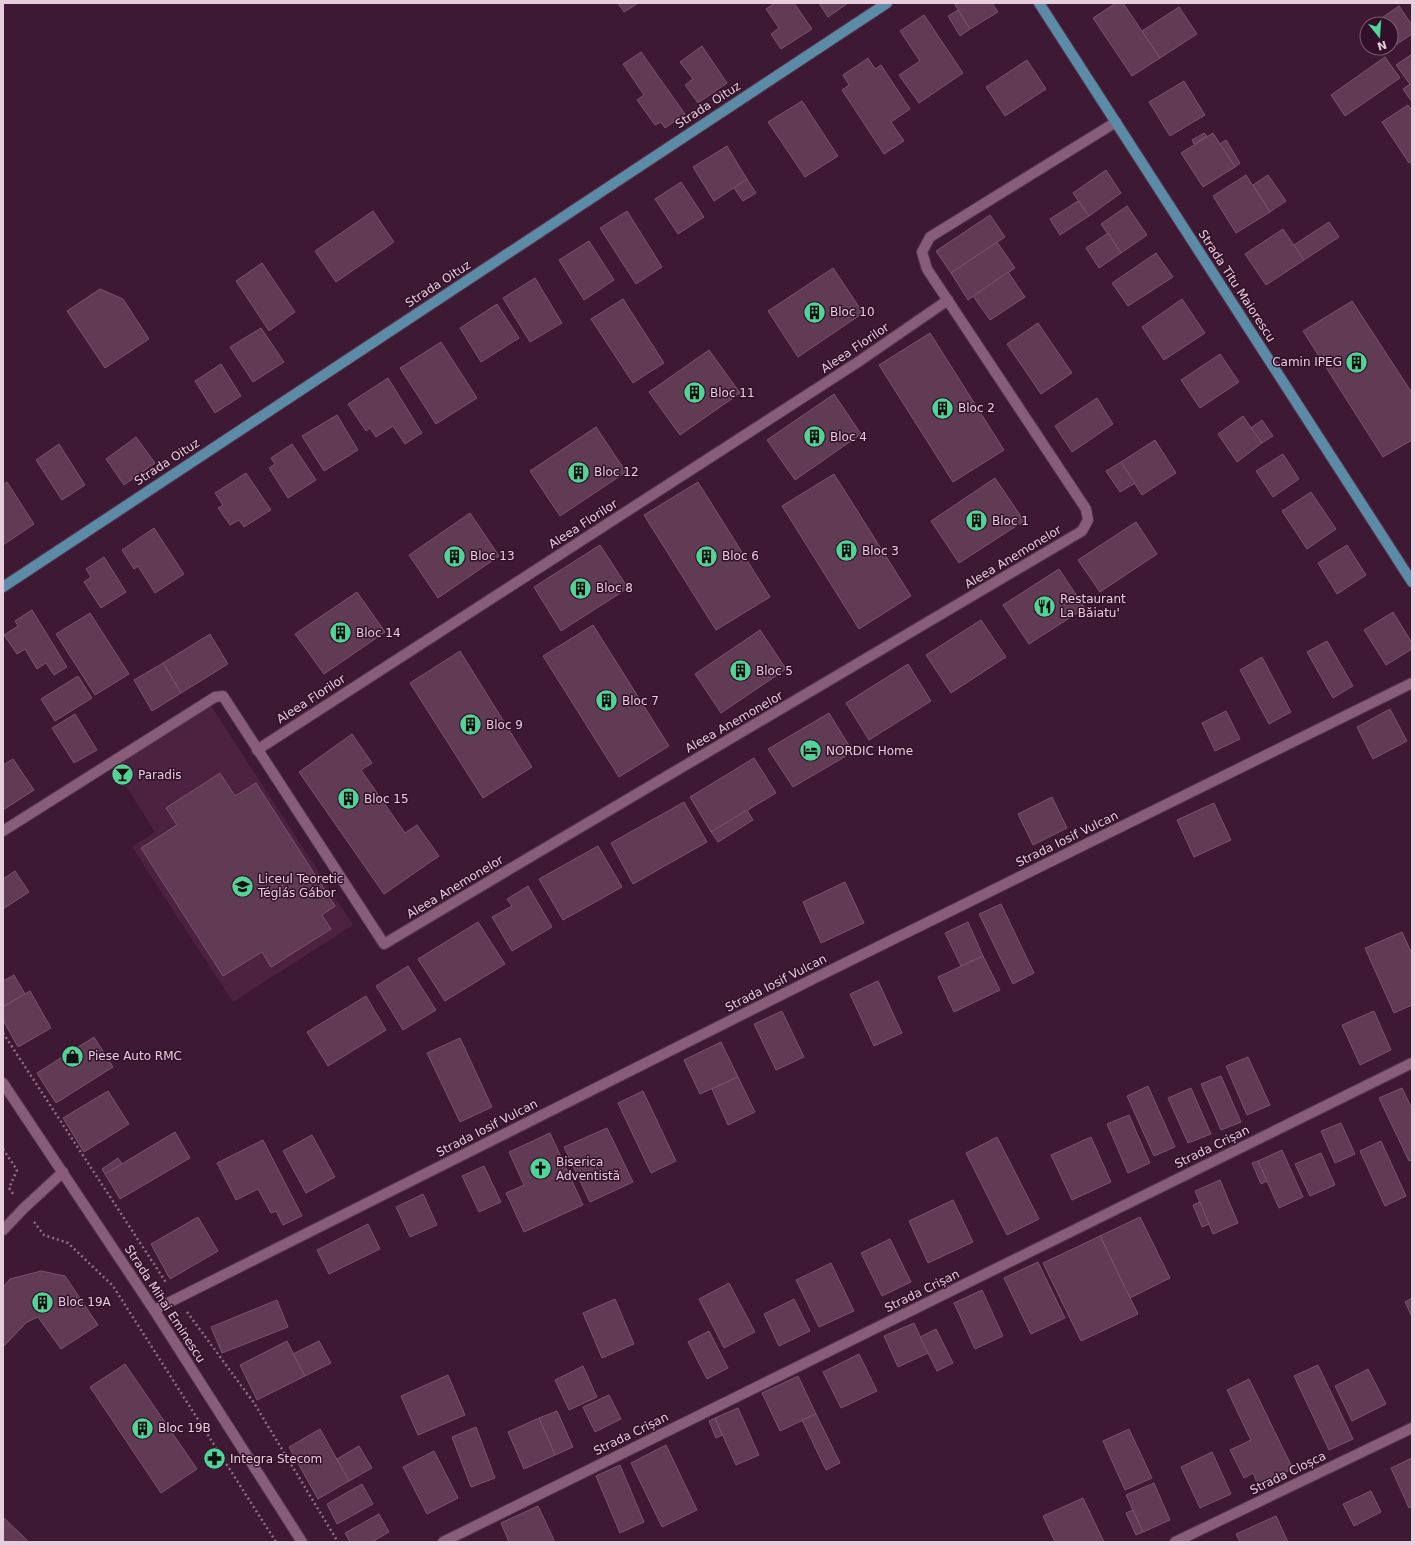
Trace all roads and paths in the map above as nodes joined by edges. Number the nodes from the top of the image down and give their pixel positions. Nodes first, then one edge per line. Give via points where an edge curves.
1 (887, 3) edge
2 (1039, 3) edge
3 (1116, 122) junction
4 (948, 300) junction
5 (1412, 582) edge
6 (3, 586) edge
7 (1412, 683) edge
8 (257, 750) junction
9 (3, 831) edge
10 (1412, 1063) edge
11 (3, 1083) edge
12 (3, 1149) edge
13 (63, 1172) junction
14 (24, 1208) junction
15 (3, 1230) edge
16 (154, 1310) junction
17 (1412, 1428) edge
18 (276, 1542) edge
19 (302, 1542) edge
20 (443, 1542) edge
21 (1174, 1542) edge

1 - 6 main road, Strada Oituz
2 - 3 main road, Strada Titu Maiorescu
3 - 4 street via 930,237 922,252 927,269
3 - 5 main road, Strada Titu Maiorescu
4 - 8 street, Aleea Florilor via 858,362
4 - 8 street, Aleea Anemonelor via 1086,509 1088,520 1082,531 384,944
7 - 16 street, Strada Iosif Vulcan via 823,974
8 - 9 street via 227,700 223,696 215,697
10 - 20 street, Strada Crișan
11 - 13 street, Strada Mihai Eminescu
12 - 14 path via 17,1170 9,1188
13 - 14 street
13 - 16 street, Strada Mihai Eminescu
14 - 15 street
14 - 18 path via 44,1235 68,1243 113,1286
16 - 19 street, Strada Mihai Eminescu
17 - 21 street, Strada Cloșca

